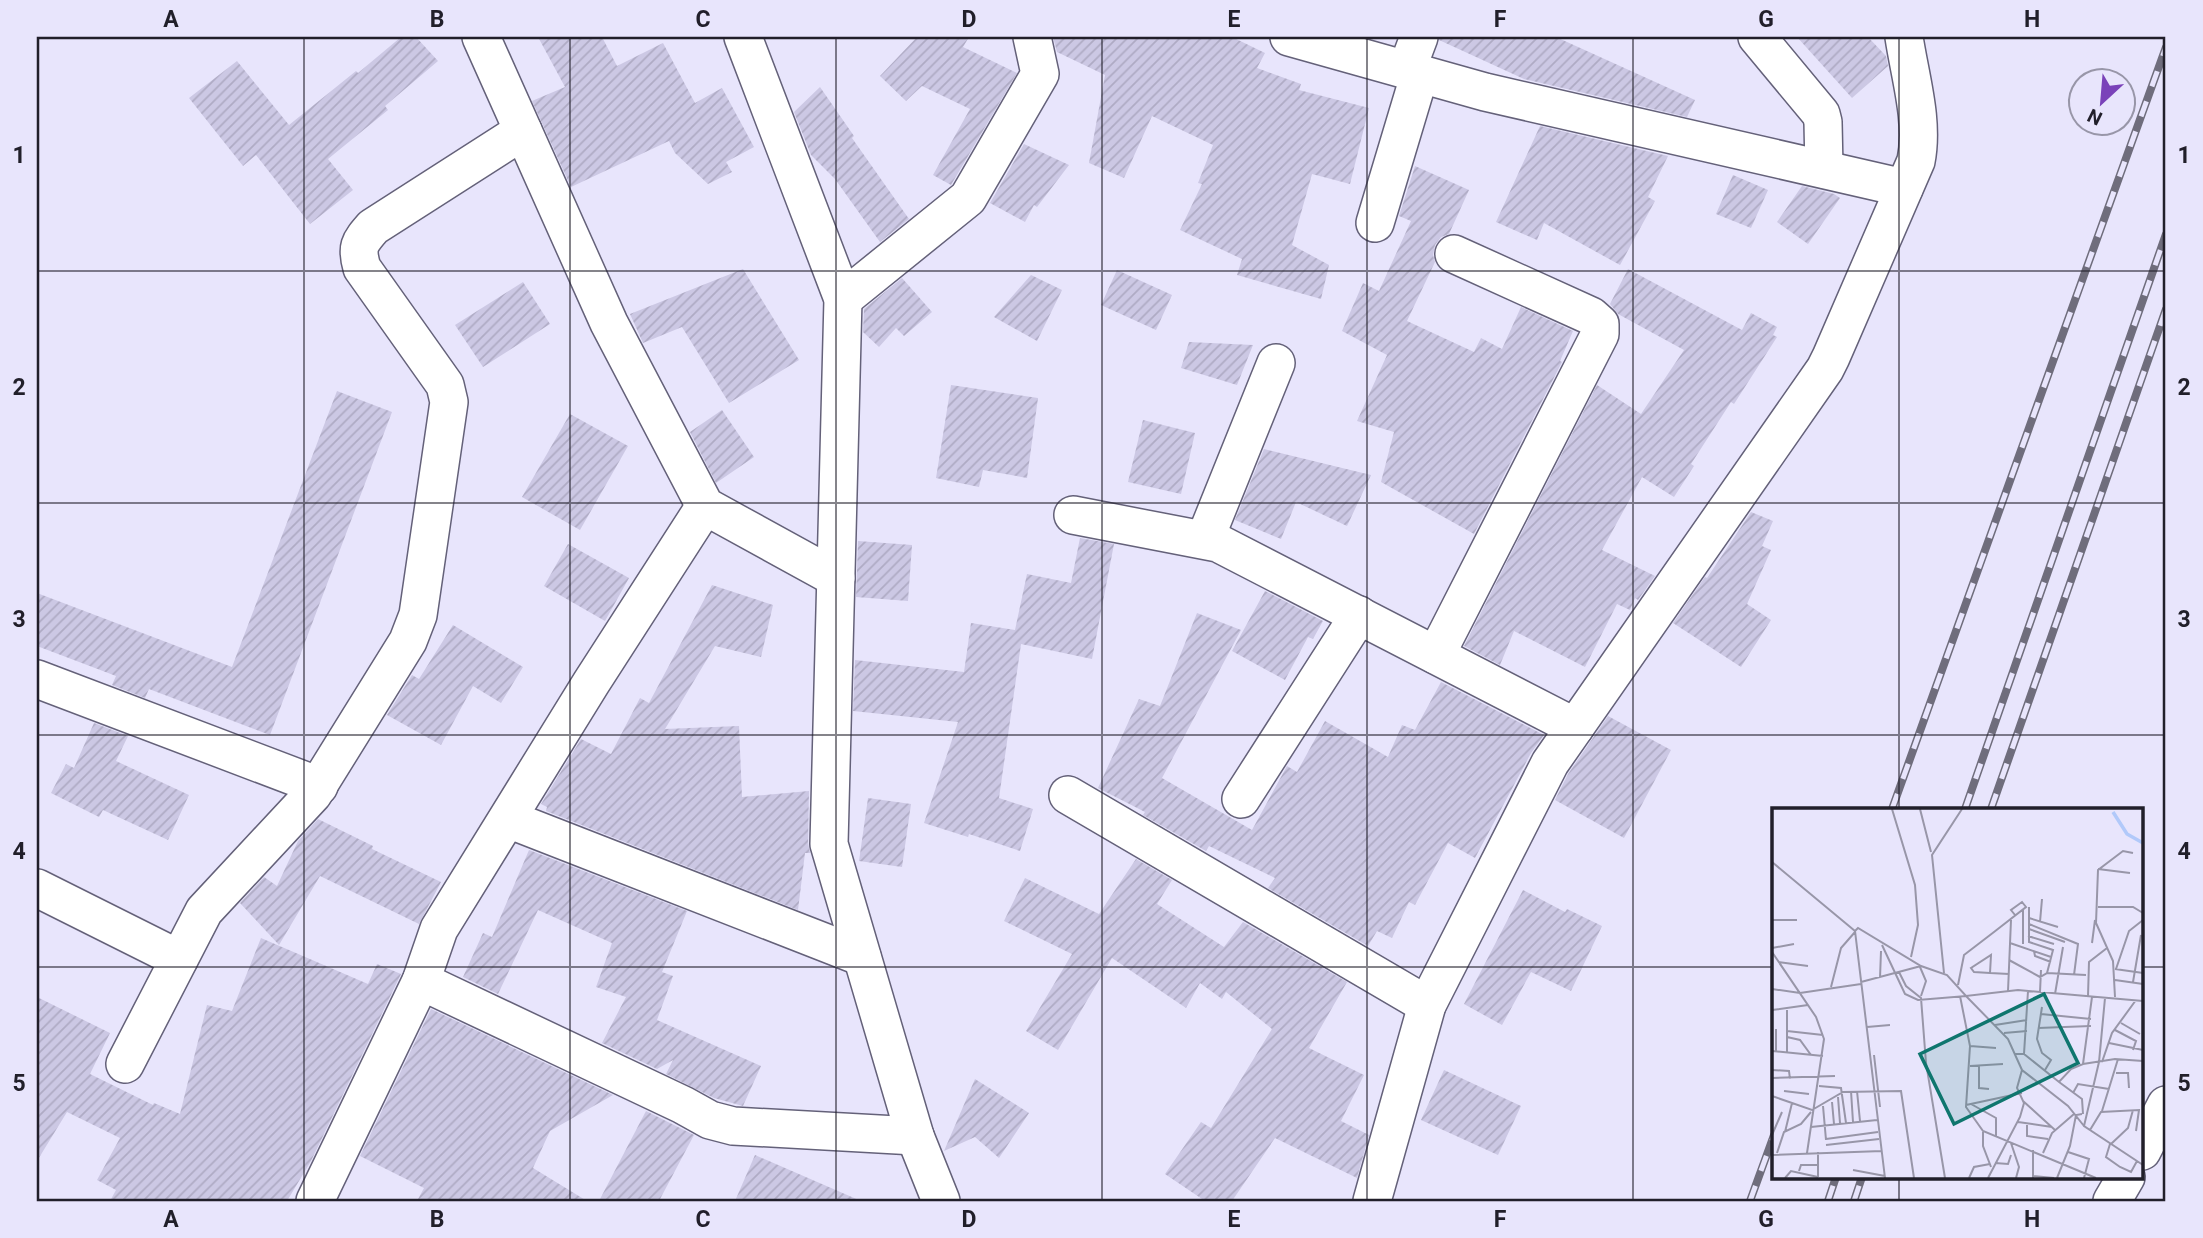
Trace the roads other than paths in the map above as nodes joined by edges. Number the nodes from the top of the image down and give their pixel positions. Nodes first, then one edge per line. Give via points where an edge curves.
1 (481, 37) edge
2 (743, 37) edge
3 (1032, 37) edge
4 (1289, 37) edge
5 (1758, 37) edge
6 (1904, 37) edge
7 (1416, 60) edge
8 (523, 131) junction
9 (1825, 169) junction
10 (1904, 188) junction
11 (1375, 223) dead end
12 (1454, 254) dead end
13 (843, 299) junction
14 (1276, 363) dead end
15 (705, 506) junction
16 (1073, 515) dead end
17 (1205, 539) junction
18 (836, 578) junction
19 (1359, 615) junction
20 (1436, 655) junction
21 (37, 679) edge
22 (1575, 727) junction
23 (319, 786) junction
24 (1068, 794) dead end
25 (1241, 799) dead end
26 (508, 819) junction
27 (37, 888) edge
28 (862, 957) junction
29 (179, 959) junction
30 (421, 981) junction
31 (1427, 1005) junction
32 (125, 1064) dead end
33 (2166, 1105) edge
34 (915, 1136) junction
35 (2144, 1147) edge
36 (2125, 1178) edge
37 (315, 1201) edge
38 (941, 1201) edge
39 (1372, 1201) edge
40 (2112, 1201) edge

1 - 8 street
2 - 13 street
3 - 13 street via 1040,75 968,198
4 - 7 street
5 - 9 street via 1821,114
6 - 10 street via 1919,126 1916,161
7 - 9 street via 1485,92
7 - 11 street
8 - 15 street via 609,323
8 - 23 street via 373,227 360,242 362,268 445,385 448,419 414,629
9 - 10 street
10 - 22 street via 1825,369
12 - 20 street via 1591,316 1600,324 1601,334
13 - 18 street
14 - 17 street
15 - 18 street
15 - 26 street
16 - 17 street
17 - 19 street
18 - 28 street via 829,844
19 - 20 street
19 - 25 street
20 - 22 street
21 - 23 street
22 - 31 street via 1550,763
23 - 29 street via 207,906
24 - 31 street
26 - 28 street
26 - 30 street via 439,929
27 - 29 street
28 - 34 street
29 - 32 street
30 - 34 street via 710,1120 733,1126
30 - 37 street
31 - 39 street
33 - 35 street
34 - 38 street
36 - 40 street

